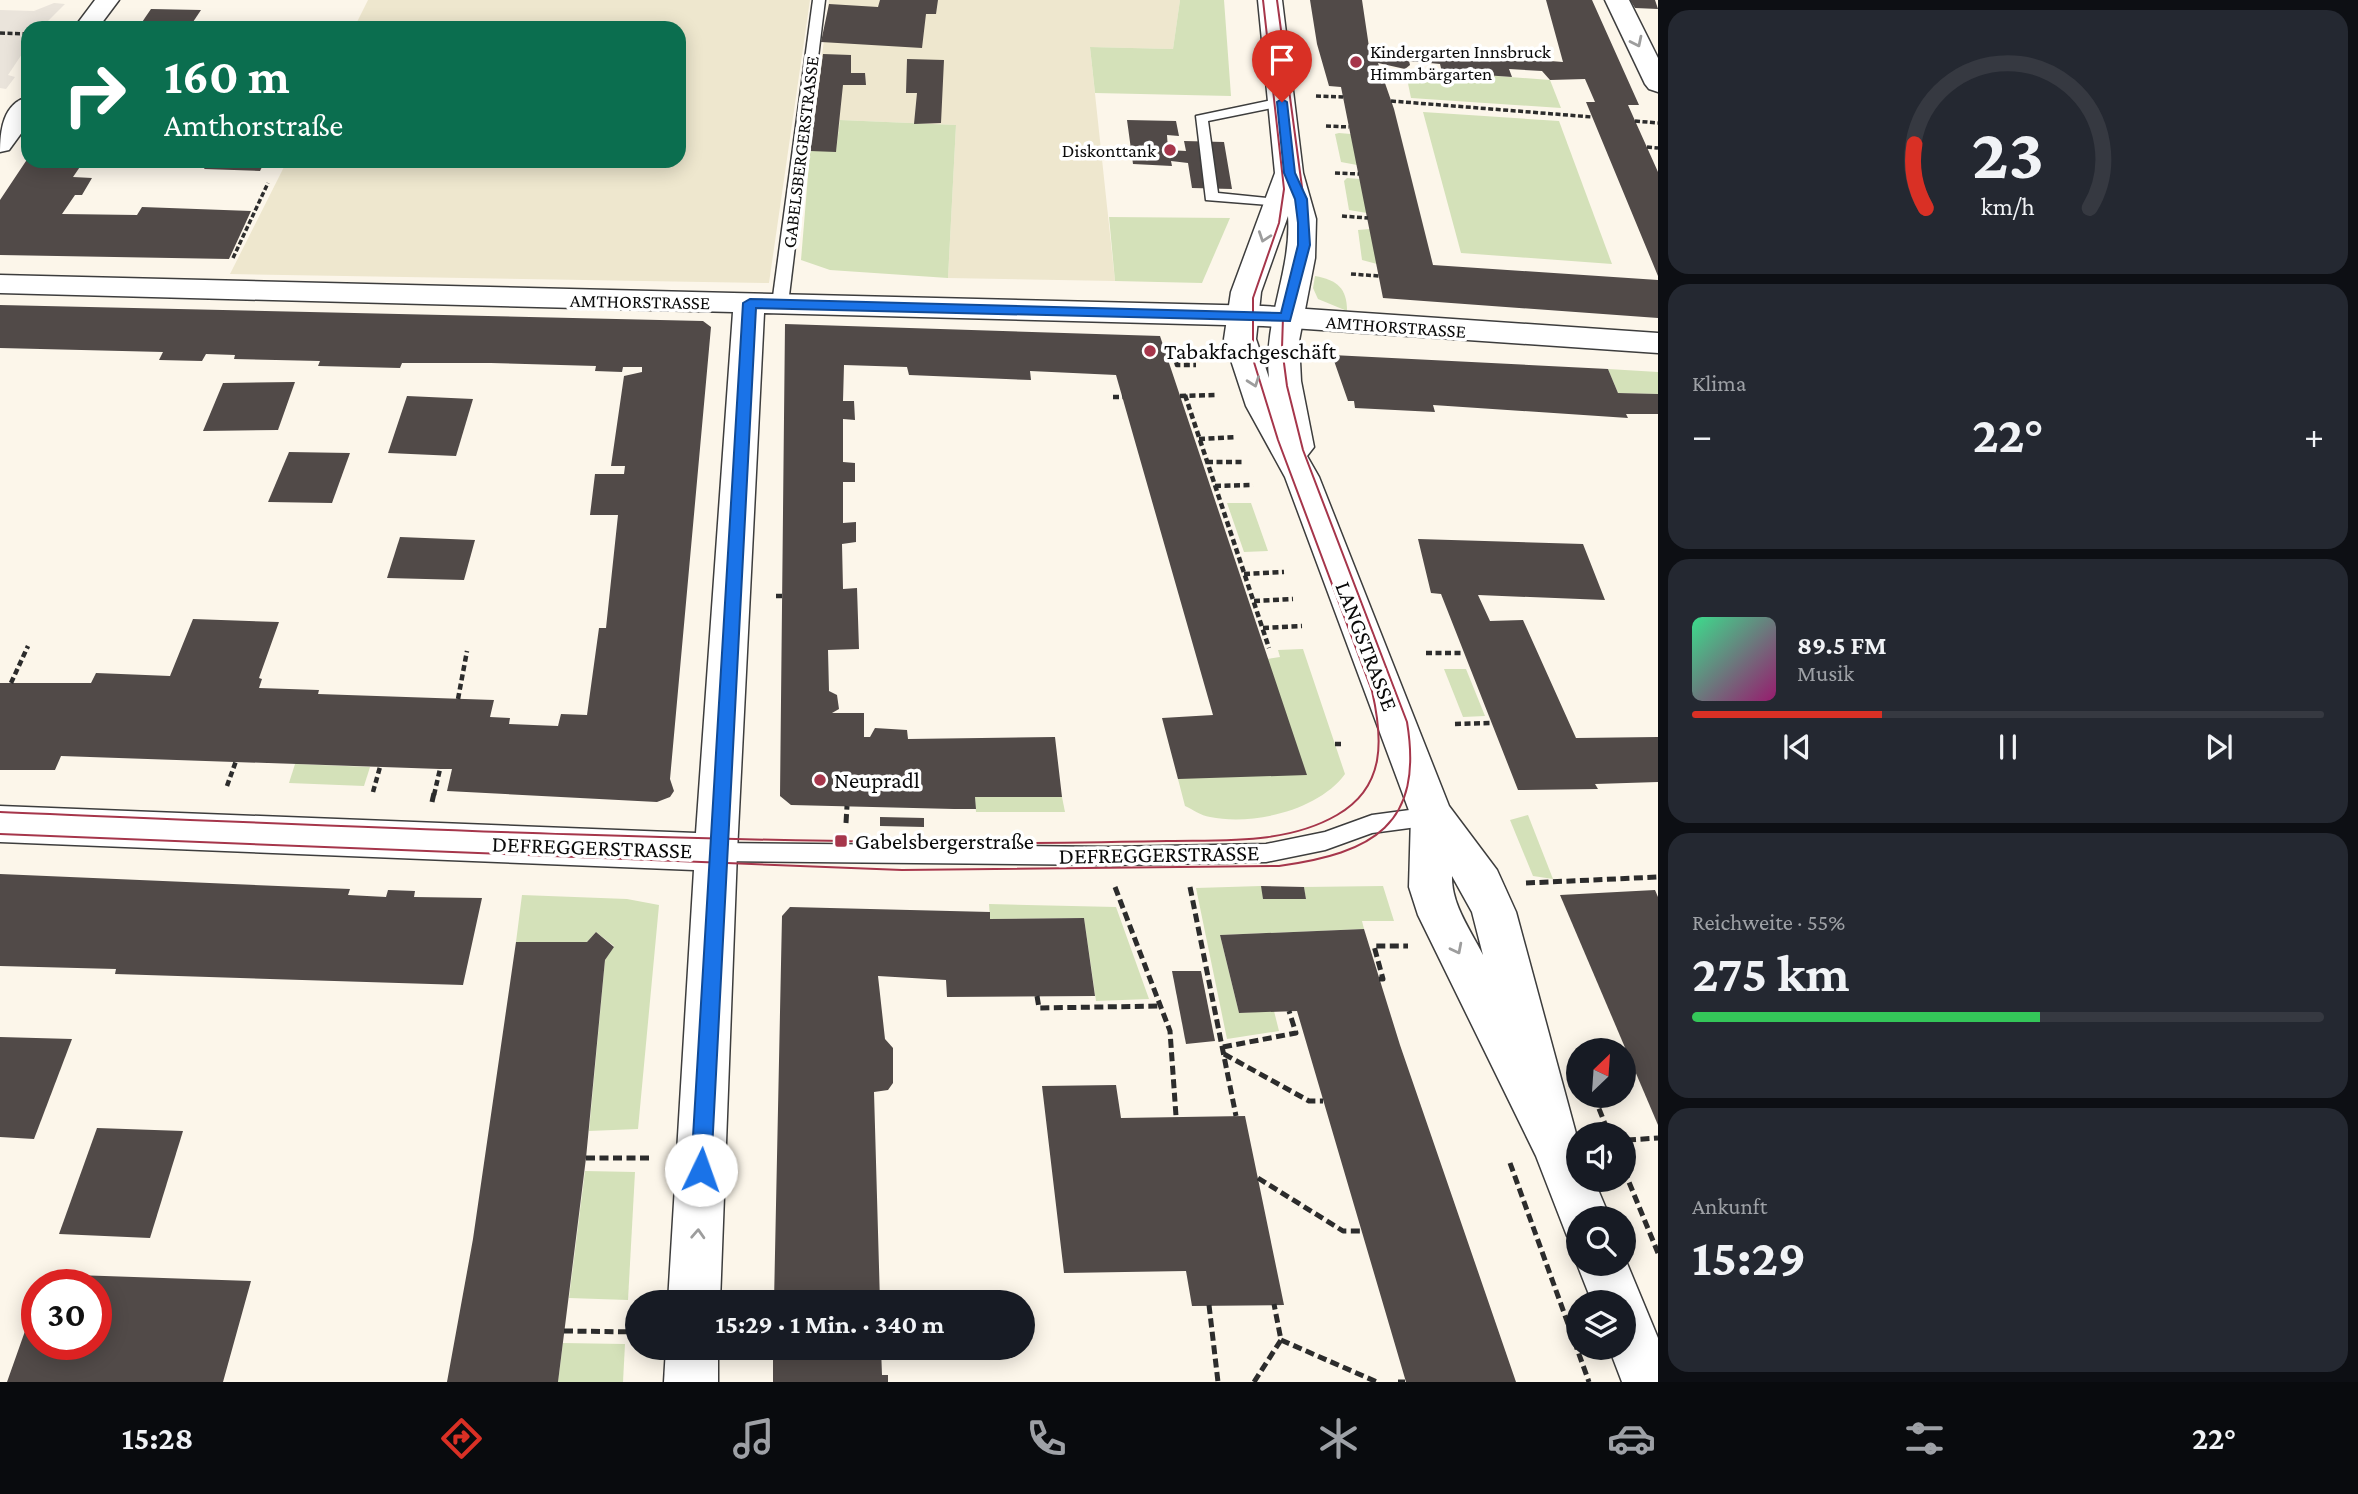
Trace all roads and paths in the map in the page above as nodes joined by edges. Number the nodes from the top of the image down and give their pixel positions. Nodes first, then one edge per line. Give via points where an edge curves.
1 (107, 0) edge
2 (819, 0) edge
3 (1270, 0) edge
4 (1616, 0) edge
5 (91, 21) edge
6 (0, 33) edge
7 (21, 34) edge
8 (1658, 84) edge
9 (1316, 96) dead end
10 (1343, 97) dead end
11 (21, 100) edge
12 (1391, 101) dead end
13 (1282, 102) junction
14 (1592, 117) dead end
15 (1635, 121) dead end
16 (1658, 123) edge
17 (1326, 126) dead end
18 (1349, 127) dead end
19 (0, 144) edge
20 (1647, 147) dead end
21 (1658, 148) edge
22 (1289, 173) junction
23 (1335, 173) dead end
24 (1359, 174) dead end
25 (268, 183) dead end
26 (1278, 203) junction
27 (1342, 216) dead end
28 (1368, 218) dead end
29 (231, 262) dead end
30 (1351, 274) dead end
31 (1379, 276) dead end
32 (0, 284) edge
33 (765, 304) junction
34 (1241, 316) junction
35 (1286, 318) junction
36 (1658, 343) edge
37 (1164, 351) dead end
38 (1179, 355) dead end
39 (1194, 356) dead end
40 (1196, 365) dead end
41 (1219, 395) dead end
42 (1113, 397) dead end
43 (1123, 397) dead end
44 (1236, 437) dead end
45 (1199, 439) junction
46 (1207, 462) junction
47 (1244, 462) dead end
48 (1303, 477) junction
49 (1253, 485) dead end
50 (1215, 486) junction
51 (1284, 572) dead end
52 (1244, 574) junction
53 (1293, 599) dead end
54 (1254, 601) junction
55 (1302, 626) dead end
56 (1263, 628) junction
57 (28, 646) dead end
58 (1269, 648) dead end
59 (467, 651) dead end
60 (1426, 653) dead end
61 (1463, 653) dead end
62 (11, 683) dead end
63 (458, 699) dead end
64 (1491, 723) dead end
65 (1455, 724) dead end
66 (1335, 744) dead end
67 (1344, 744) dead end
68 (236, 761) dead end
69 (380, 767) dead end
70 (440, 769) dead end
71 (227, 786) dead end
72 (373, 792) dead end
73 (431, 804) dead end
74 (1432, 816) junction
75 (0, 824) edge
76 (716, 852) junction
77 (1536, 877) dead end
78 (1658, 877) edge
79 (1190, 888) dead end
80 (1116, 890) dead end
81 (1412, 946) dead end
82 (1379, 979) dead end
83 (1037, 996) dead end
84 (1159, 1006) junction
85 (1289, 1011) dead end
86 (1223, 1050) junction
87 (1322, 1101) dead end
88 (1176, 1116) dead end
89 (1236, 1116) dead end
90 (1658, 1138) edge
91 (1636, 1139) edge
92 (586, 1158) dead end
93 (652, 1158) dead end
94 (1258, 1178) dead end
95 (1633, 1192) edge
96 (1580, 1206) edge
97 (1362, 1231) dead end
98 (1658, 1253) edge
99 (695, 1290) edge
100 (1274, 1304) dead end
101 (1209, 1306) dead end
102 (564, 1331) dead end
103 (625, 1332) edge
104 (1281, 1340) junction
105 (1636, 1349) edge
106 (692, 1360) edge
107 (691, 1382) edge
108 (1217, 1382) edge
109 (1254, 1382) edge
110 (1377, 1382) edge
111 (1398, 1382) edge
112 (1405, 1382) edge
113 (1649, 1382) edge

1 - 5 street
2 - 33 lane, GABELSBERGERSTRASSE
3 - 13 street
4 -> 8 street
6 - 7 path
9 - 10 path
11 - 19 street
12 - 14 path
13 - 22 street
13 - 26 lane via 1200,119 1211,197
15 - 16 path
17 - 18 path
20 - 21 path
22 - 26 street, LANGSTRASSE
22 - 35 street, LANGSTRASSE via 1301,199 1304,245
23 - 24 path
25 - 29 path
26 -> 34 street, LANGSTRASSE
27 - 28 path
30 - 31 path
32 - 33 street, AMTHORSTRASSE
33 - 34 street, AMTHORSTRASSE
33 - 76 street, GABELSBERGERSTRASSE
34 - 35 street, AMTHORSTRASSE
34 -> 48 street, LANGSTRASSE via 1240,339 1262,406
35 - 36 street, AMTHORSTRASSE
35 - 48 street, LANGSTRASSE via 1282,360
37 - 40 path via 1173,352 1177,365
38 - 39 path
41 - 45 path via 1182,396
42 - 43 path
44 - 45 path
45 - 46 path
46 - 47 path
46 - 50 path
48 - 74 street, LANGSTRASSE
49 - 50 path
50 - 52 path
51 - 52 path
52 - 54 path
53 - 54 path
54 - 56 path
55 - 56 path
56 - 58 path
57 - 62 path
59 - 63 path
60 - 61 path
64 - 65 path
66 - 67 path
68 - 71 path
69 - 72 path
70 - 73 path
74 - 76 lane, DEFREGGERSTRASSE via 1372,824 1325,841 1266,853
74 - 96 street, LANGSTRASSE via 1430,887 1440,915 1555,1143
75 - 76 street, DEFREGGERSTRASSE
99 -> 76 street, GABELSBERGERSTRASSE
77 - 78 path via 1535,882
79 - 86 path
80 - 84 path
81 - 82 path via 1374,946 1383,979
83 - 84 path via 1039,1008
84 - 88 path via 1175,1052 1172,1103
85 - 86 path via 1296,1033
86 - 87 path via 1309,1101
86 - 89 path
90 - 91 path
92 - 93 path
94 - 97 path via 1343,1231
95 - 98 path
100 - 104 path
101 - 108 path
102 - 103 path
104 - 109 path
104 - 110 path
105 - 113 street
106 - 107 street
111 - 112 path

